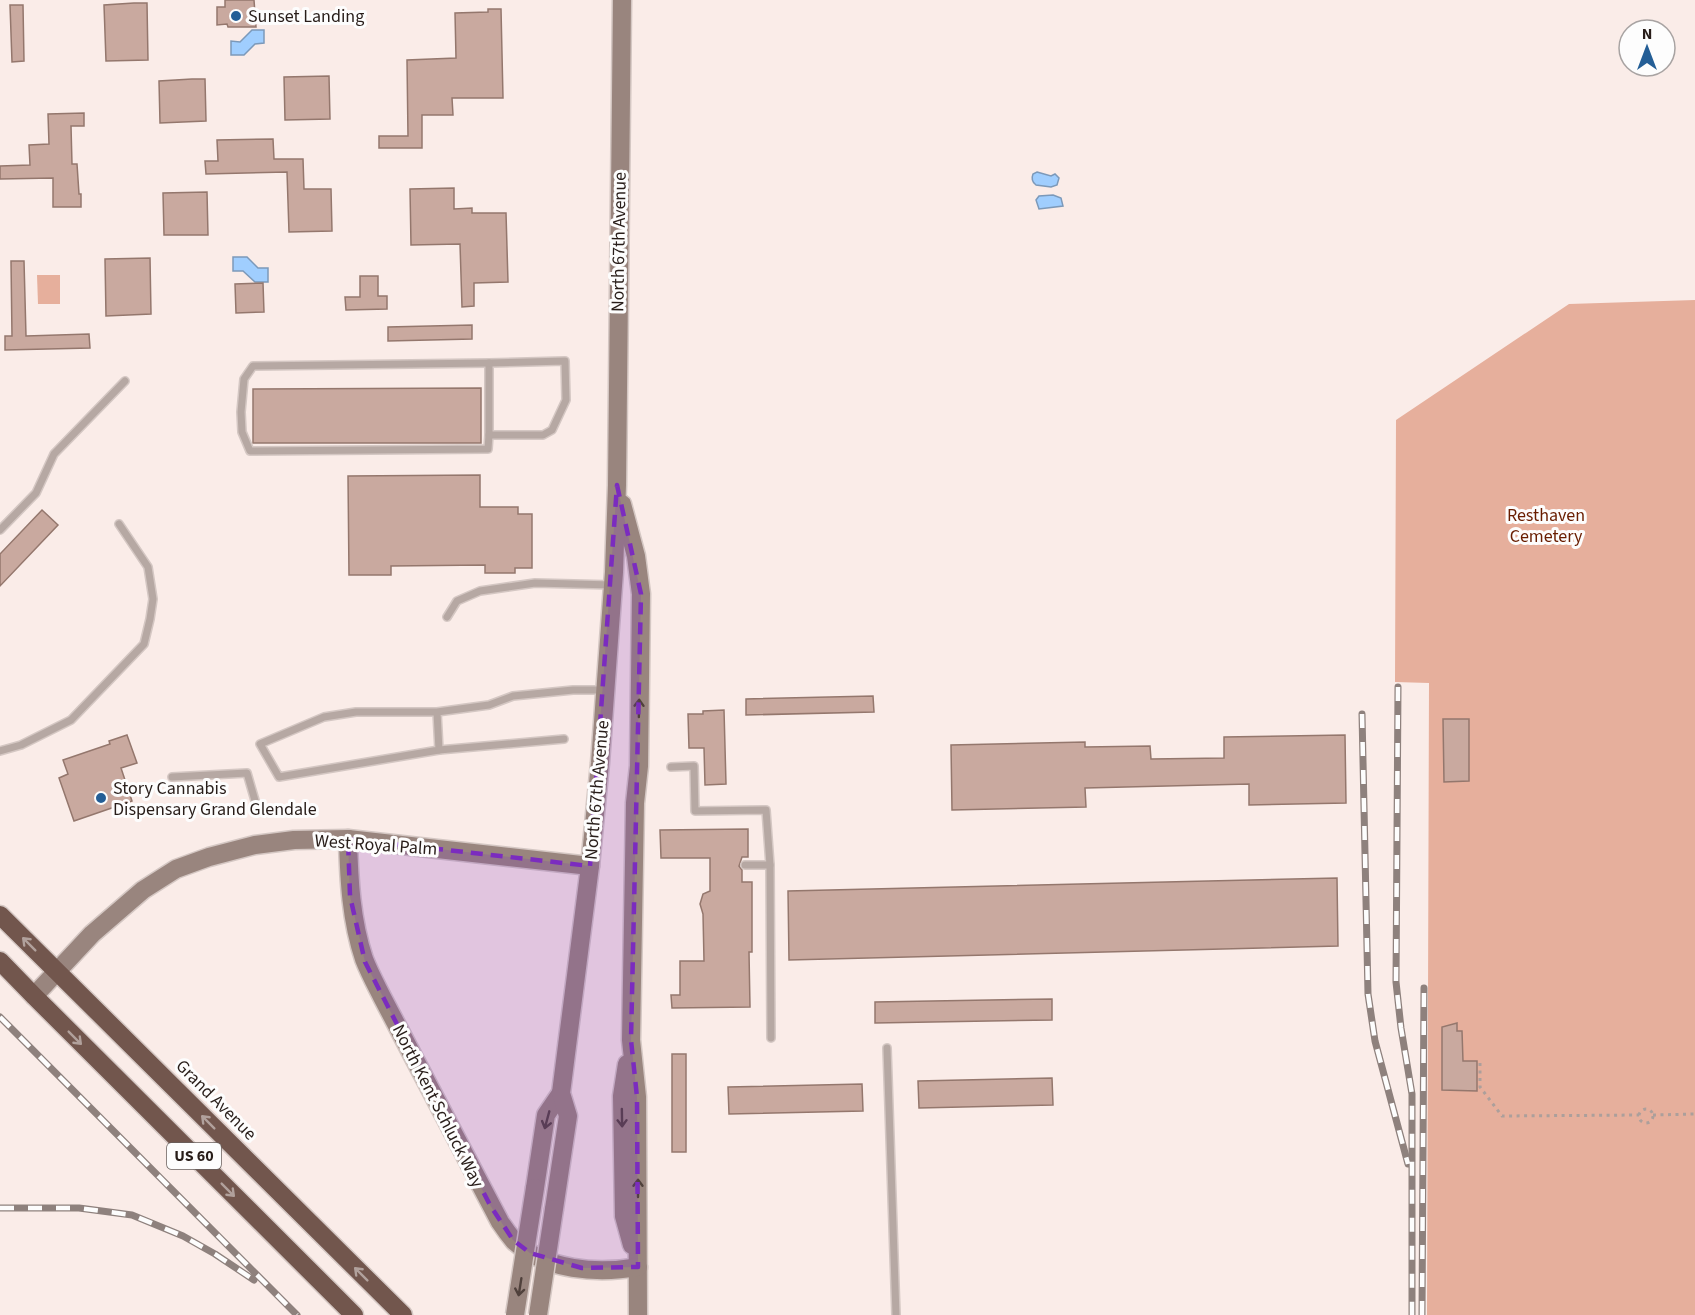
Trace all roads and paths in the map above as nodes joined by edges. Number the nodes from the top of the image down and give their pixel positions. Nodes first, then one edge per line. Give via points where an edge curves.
1 (622, 0) edge
2 (489, 363) junction
3 (125, 381) dead end
4 (489, 435) junction
5 (617, 485) junction
6 (119, 524) dead end
7 (0, 530) edge
8 (613, 585) junction
9 (447, 617) dead end
10 (605, 690) junction
11 (437, 712) junction
12 (564, 740) dead end
13 (439, 750) junction
14 (0, 751) edge
15 (671, 766) dead end
16 (172, 777) dead end
17 (256, 804) dead end
18 (348, 839) junction
19 (745, 865) dead end
20 (770, 865) junction
21 (590, 866) junction
22 (0, 915) edge
23 (0, 961) edge
24 (57, 972) junction
25 (34, 996) junction
26 (771, 1038) dead end
27 (887, 1048) dead end
28 (1480, 1063) dead end
29 (561, 1094) junction
30 (1695, 1114) edge
31 (1639, 1115) junction
32 (1653, 1115) junction
33 (638, 1267) junction
34 (354, 1315) edge
35 (403, 1315) edge
36 (515, 1315) edge
37 (538, 1315) edge
38 (638, 1315) edge
39 (896, 1315) edge

1 - 5 main road, North 67th Avenue
2 - 4 lane
2 - 4 lane via 565,361 566,400 552,430 543,435
2 - 4 lane via 253,366 244,379 241,412 242,432 250,451 488,449
3 - 7 lane via 54,454 36,493
5 - 8 main road, North 67th Avenue
33 -> 5 main road, North 67th Avenue via 637,1097 631,1040 640,594 636,556
6 - 14 lane via 148,567 153,599 144,644 71,720
8 - 9 lane via 535,583 480,591 457,601
8 - 10 main road, North 67th Avenue
10 - 11 lane via 513,696 489,705
10 - 21 main road, North 67th Avenue
11 - 13 lane
11 - 13 lane via 356,712 324,717 260,744 279,777
12 - 13 lane
15 - 20 lane via 694,766 695,811 766,810
16 - 17 lane via 247,773
18 - 21 main road, West Royal Palm
18 - 24 main road, West Royal Palm via 255,845 176,869 121,908
18 - 33 main road, North Kent Schluck Way via 350,896 365,962 500,1222 513,1240 547,1261 594,1270
19 - 20 lane
20 - 26 lane
21 - 29 main road, North 67th Avenue
24 -> 22 highway, Grand Avenue / US 60
23 - 25 highway, US 60
24 - 25 main road, West Royal Palm
35 -> 24 highway, Grand Avenue / US 60
25 -> 34 highway, US 60
27 - 39 lane
28 - 31 path via 1480,1087 1502,1116
29 -> 36 main road, North 67th Avenue, bridge via 546,1115
29 - 37 main road, North 67th Avenue, bridge via 568,1116
30 - 32 path
31 - 32 path via 1647,1109
31 - 32 path via 1647,1123
33 - 38 main road, North 67th Avenue

